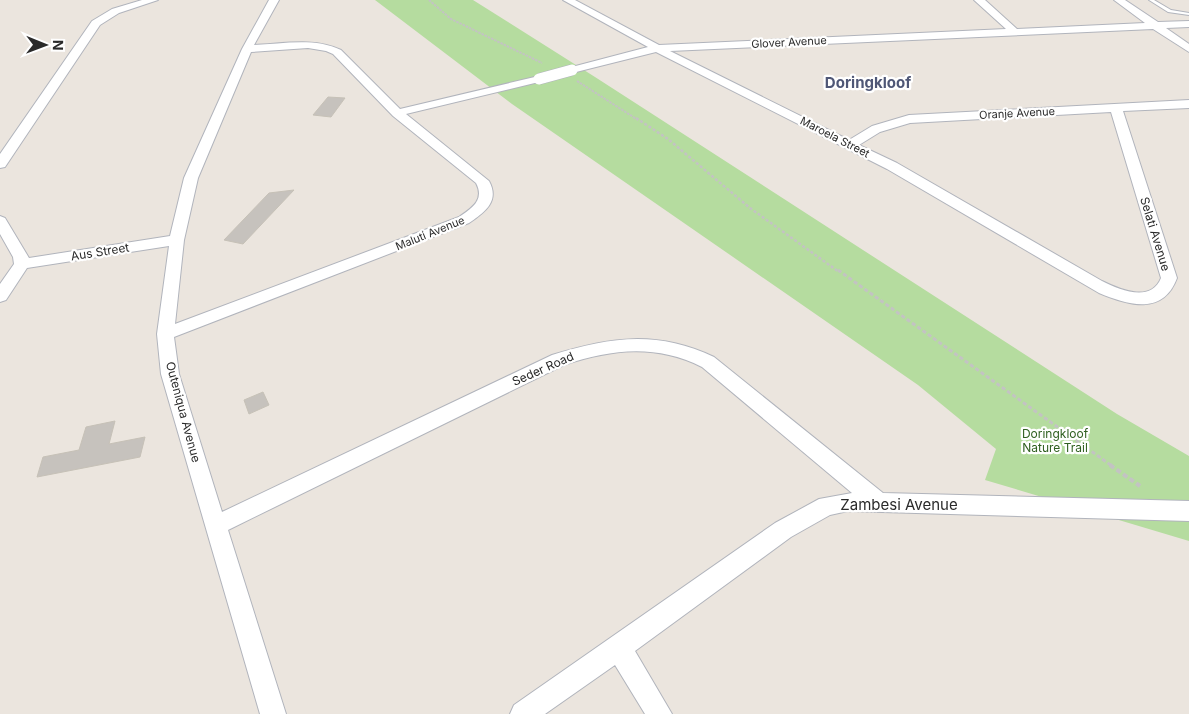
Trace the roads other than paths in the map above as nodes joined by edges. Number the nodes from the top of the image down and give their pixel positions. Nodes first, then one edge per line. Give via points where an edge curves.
1 (153, 0) edge
2 (274, 0) edge
3 (568, 0) edge
4 (979, 0) edge
5 (1119, 0) edge
6 (1150, 0) edge
7 (1189, 14) edge
8 (1189, 24) edge
9 (1155, 25) junction
10 (1014, 31) junction
11 (658, 48) junction
12 (1189, 49) edge
13 (247, 50) junction
14 (1189, 104) edge
15 (1116, 108) junction
16 (398, 113) junction
17 (851, 144) junction
18 (0, 164) edge
19 (0, 221) edge
20 (177, 240) junction
21 (22, 264) junction
22 (1096, 285) joint
23 (0, 296) edge
24 (165, 334) junction
25 (878, 502) junction
26 (1189, 511) edge
27 (215, 526) junction
28 (619, 648) junction
29 (273, 714) edge
30 (523, 714) edge
31 (659, 714) edge

1 - 18 street via 117,11 96,23
2 - 13 street, Outeniqua Avenue
3 - 11 street, Maroela Street
4 - 10 street
5 - 9 street
6 - 7 lane via 1170,11
8 - 9 street, Glover Avenue
9 - 10 street, Glover Avenue
9 - 12 street
10 - 11 street, Glover Avenue
11 - 16 street, Glover Avenue, bridge via 571,74
11 - 17 street, Maroela Street
13 - 16 street, Maluti Avenue via 308,45 329,48 337,52
13 - 20 street, Outeniqua Avenue via 191,178
14 - 15 street, Oranje Avenue
15 - 17 street, Oranje Avenue via 909,119 876,130
15 - 22 street, Selati Avenue via 1168,284 1163,291 1150,297 1121,296
16 - 24 street, Maluti Avenue via 482,181 487,188 487,196 476,213 441,230
17 - 22 street, Maroela Street
19 - 21 street
20 - 21 street, Aus Street
20 - 24 street, Outeniqua Avenue
21 - 23 street
24 - 27 street, Outeniqua Avenue via 170,374
25 - 26 street, Zambesi Avenue
25 - 27 street, Seder Road via 708,362 666,346 626,345 558,360
25 - 28 street, Zambesi Avenue via 826,506 784,530
27 - 29 street, Outeniqua Avenue
28 - 30 street, Zambesi Avenue
28 - 31 street

